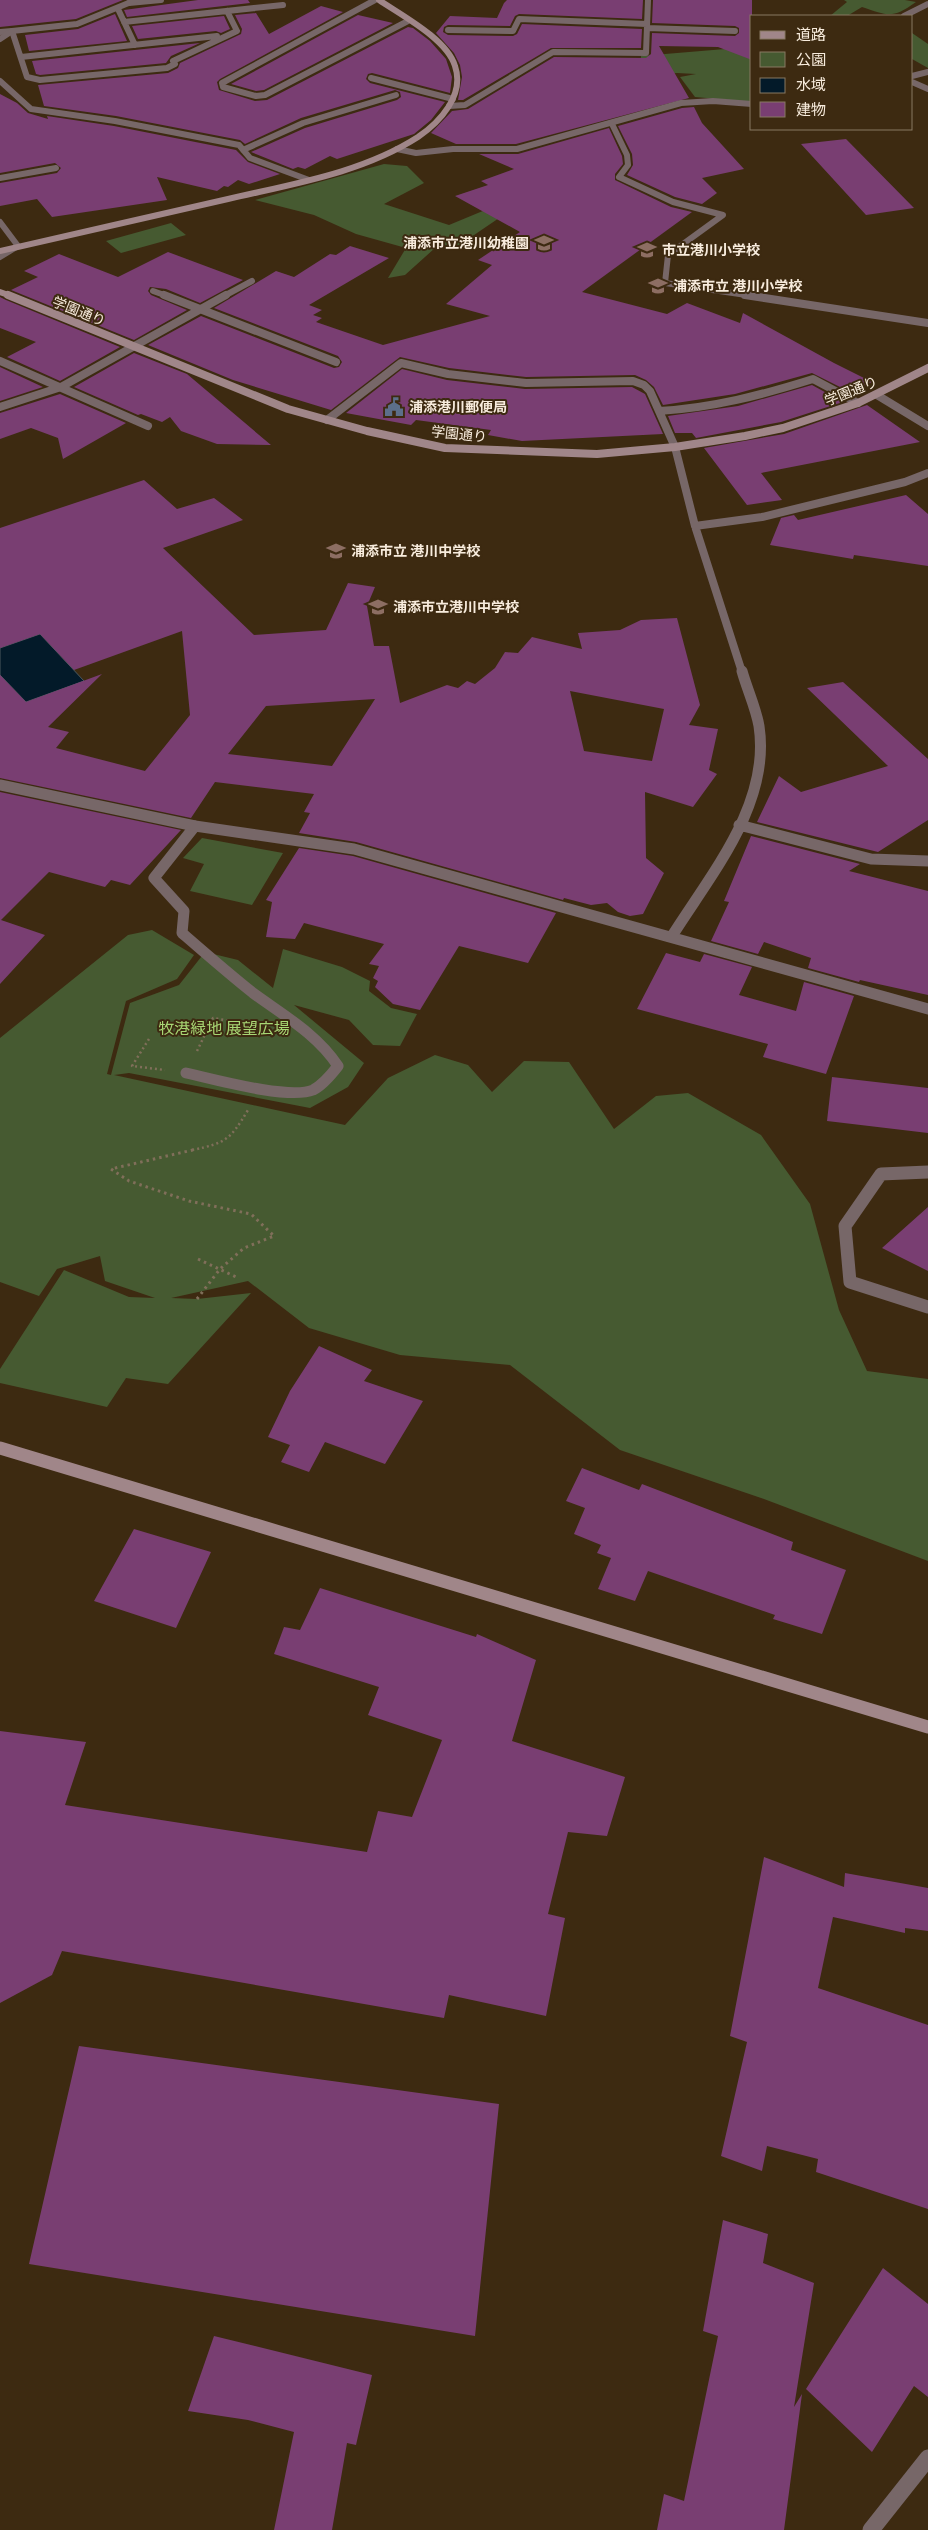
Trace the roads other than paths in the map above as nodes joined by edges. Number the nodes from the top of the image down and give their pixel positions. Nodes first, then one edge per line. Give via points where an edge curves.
1 (161, 0) edge
2 (377, 0) edge
3 (648, 0) edge
4 (132, 2) edge
5 (928, 4) edge
6 (283, 5) dead end
7 (118, 9) junction
8 (227, 11) junction
9 (906, 15) edge
10 (408, 21) junction
11 (124, 22) junction
12 (647, 26) junction
13 (448, 30) dead end
14 (12, 31) junction
15 (735, 31) dead end
16 (0, 32) edge
17 (228, 35) junction
18 (0, 39) edge
19 (135, 45) junction
20 (21, 57) junction
21 (928, 72) edge
22 (913, 76) edge
23 (371, 78) dead end
24 (0, 81) edge
25 (913, 82) edge
26 (928, 89) edge
27 (396, 95) dead end
28 (453, 99) junction
29 (750, 104) edge
30 (449, 106) junction
31 (612, 124) junction
32 (397, 149) junction
33 (243, 150) junction
34 (56, 168) dead end
35 (0, 178) edge
36 (309, 180) junction
37 (0, 222) edge
38 (0, 246) edge
39 (18, 246) junction
40 (0, 251) edge
41 (0, 257) edge
42 (252, 281) dead end
43 (153, 291) dead end
44 (0, 292) edge
45 (200, 310) junction
46 (928, 323) edge
47 (134, 347) junction
48 (0, 361) edge
49 (336, 362) dead end
50 (928, 368) edge
51 (61, 387) junction
52 (877, 395) junction
53 (858, 403) junction
54 (0, 407) edge
55 (659, 412) junction
56 (327, 420) junction
57 (148, 426) dead end
58 (928, 426) edge
59 (675, 447) junction
60 (928, 473) edge
61 (695, 526) junction
62 (0, 785) edge
63 (739, 825) junction
64 (195, 826) junction
65 (928, 861) edge
66 (672, 936) junction
67 (928, 1008) edge
68 (186, 1073) road end
69 (928, 1172) edge
70 (928, 1307) edge
71 (0, 1448) edge
72 (928, 1727) edge
73 (928, 2458) edge
74 (871, 2530) edge

1 - 4 street
2 - 10 street
2 - 10 street via 222,83 224,87 256,96 265,95
3 - 12 street
4 - 7 street
5 - 9 street
6 - 8 street
7 - 11 street
7 - 14 street via 77,24
8 - 11 street
8 - 17 street via 237,31
10 - 28 street via 443,47 454,62 458,79
11 - 19 street
12 - 13 street via 519,19 513,31
12 - 15 street
12 - 30 street via 646,53 553,52 464,105
14 - 16 street
14 - 18 street
14 - 20 street
17 - 19 street
17 - 20 street via 173,61 175,64 167,68 40,80 27,77
19 - 20 street
21 - 22 street
23 - 28 street
24 - 33 street via 19,103 31,109 200,136 239,145
25 - 26 street
27 - 33 street via 304,124
28 - 30 street
29 - 31 street via 689,102
30 - 32 street via 424,132
31 - 32 street via 524,148 416,153
31 - 46 street via 628,166 618,177 673,202 723,215 668,255 665,283
32 - 36 street
33 - 36 street via 250,158
34 - 35 street
36 - 39 street
37 - 39 street
38 - 39 street
39 - 40 street
39 - 41 street
42 - 45 street
43 - 45 street
44 - 47 street, 学園通り
45 - 47 street
45 - 49 street
47 - 51 street
47 - 56 street, 学園通り via 288,409
48 - 51 street
50 - 52 street, 学園通り
51 - 54 street
51 - 57 street
52 - 53 street, 学園通り
52 - 58 street
53 - 55 street via 813,378 751,399
53 - 59 street, 学園通り via 783,428
55 - 56 street via 650,391 633,381 526,382 448,374 402,363
55 - 59 street
56 - 59 street, 学園通り via 446,448 596,454
59 - 61 street
60 - 61 street via 905,482 762,517
61 - 63 street via 759,725 761,752 756,785
62 - 64 street
63 - 65 street via 871,859
63 - 66 street
64 - 66 street via 354,849
64 - 68 street via 154,878 184,911 182,933 312,1036 333,1055 338,1066 326,1081 310,1092 285,1091
66 - 67 street
69 - 70 street via 881,1174 845,1226 850,1282
71 - 72 street
73 - 74 street

